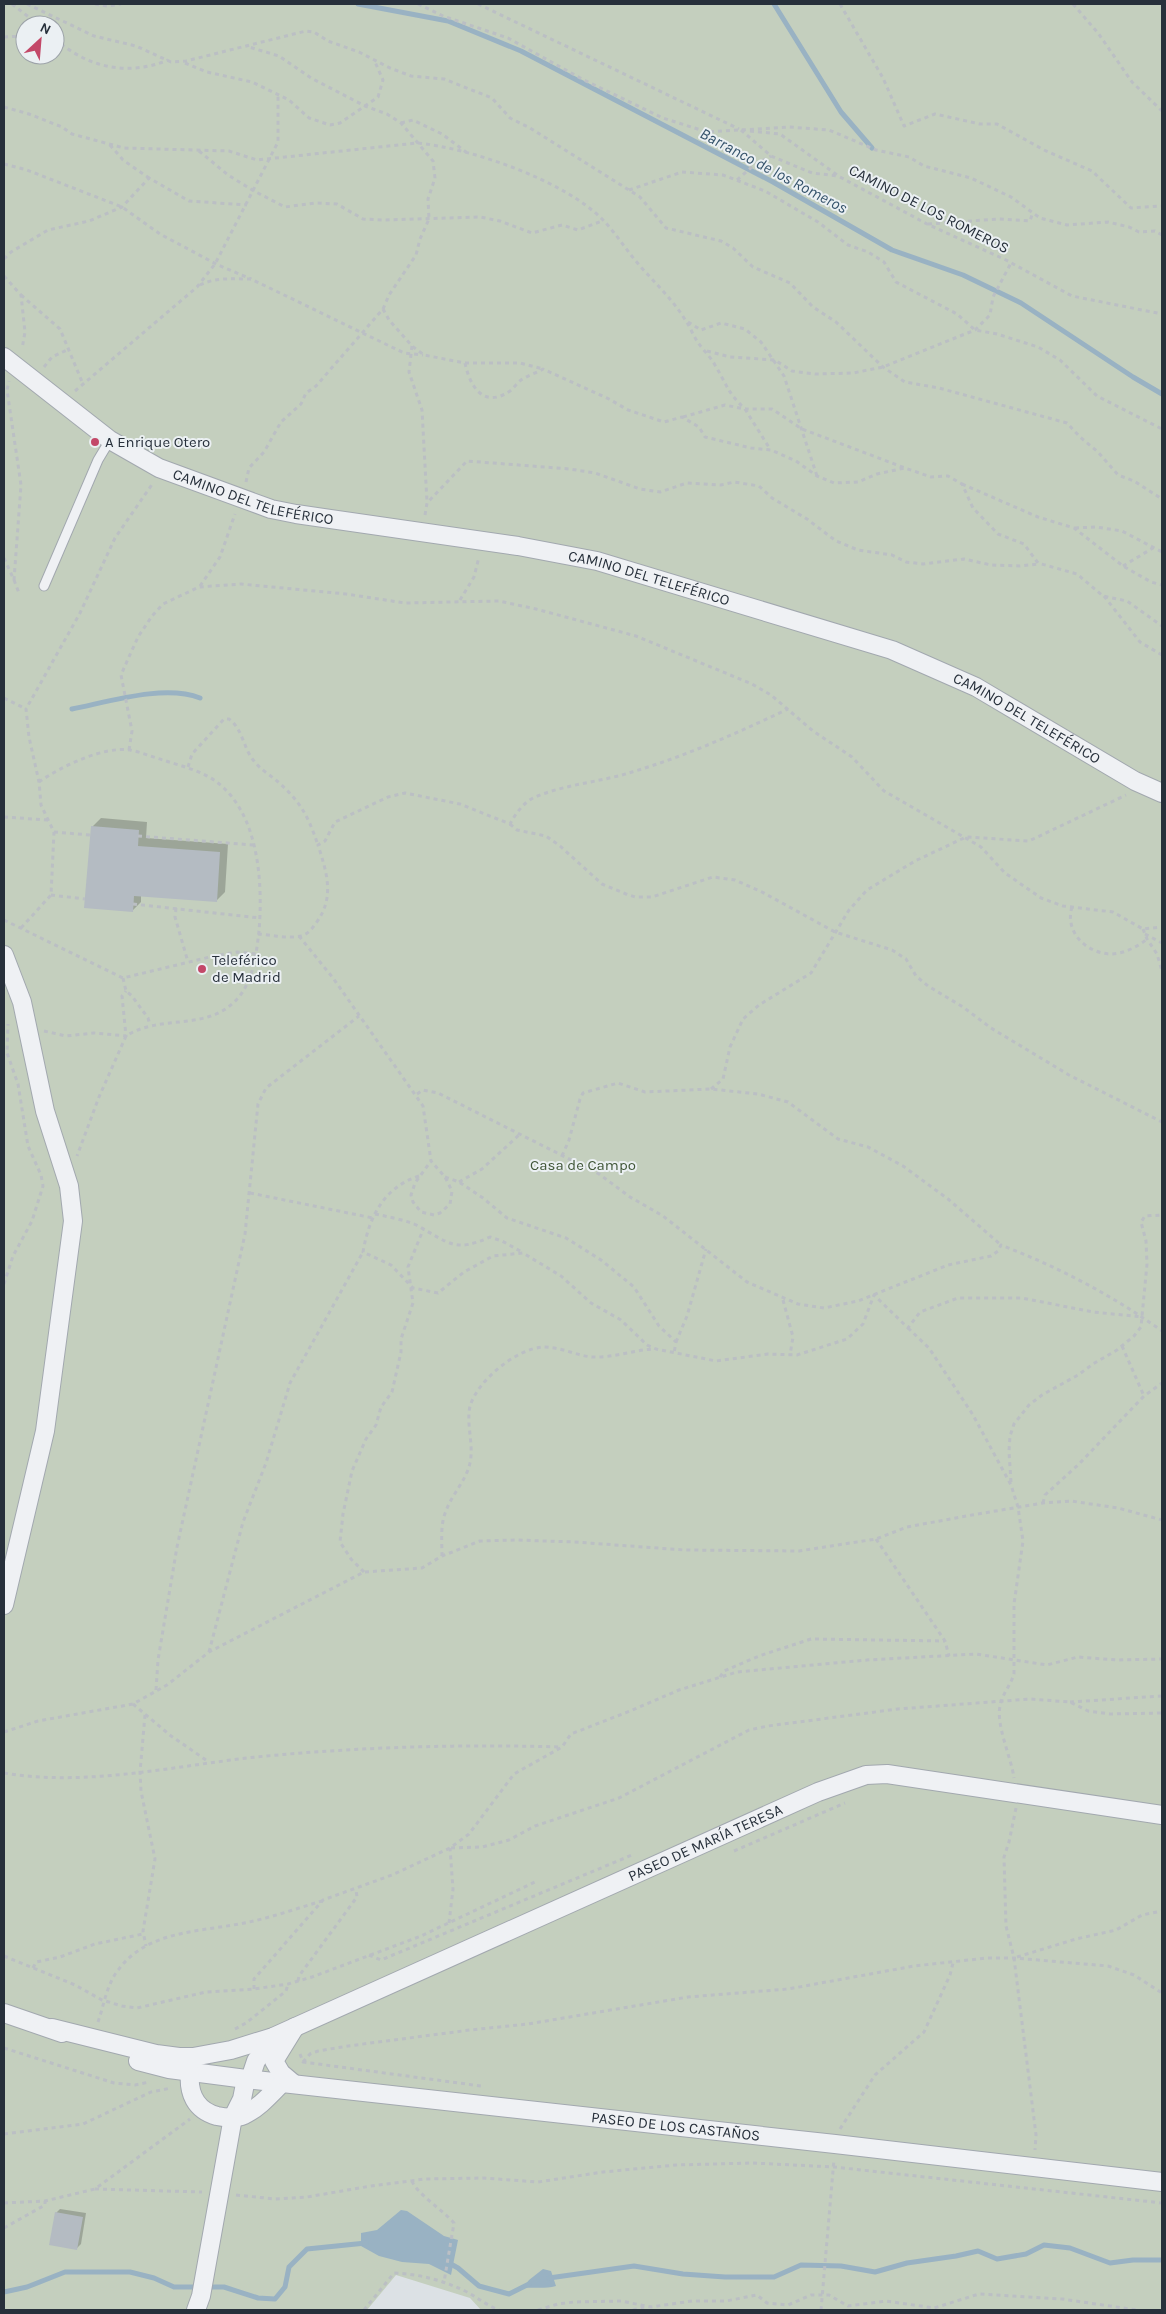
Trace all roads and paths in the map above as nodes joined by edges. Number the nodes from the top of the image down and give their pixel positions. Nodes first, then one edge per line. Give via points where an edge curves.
1 (12, 4) edge
2 (27, 4) edge
3 (95, 4) edge
4 (121, 4) edge
5 (418, 4) edge
6 (478, 4) edge
7 (840, 4) edge
8 (1072, 4) edge
9 (26, 15) edge
10 (247, 46) junction
11 (65, 47) edge
12 (168, 60) junction
13 (182, 61) junction
14 (375, 61) junction
15 (278, 94) junction
16 (365, 106) junction
17 (4, 107) edge
18 (1162, 111) edge
19 (401, 123) junction
20 (741, 130) junction
21 (417, 143) junction
22 (109, 144) junction
23 (198, 150) junction
24 (469, 155) junction
25 (771, 156) junction
26 (271, 158) junction
27 (4, 164) edge
28 (840, 176) junction
29 (149, 178) junction
30 (736, 180) junction
31 (628, 190) junction
32 (254, 191) junction
33 (247, 205) junction
34 (1162, 206) edge
35 (122, 207) junction
36 (1034, 212) junction
37 (428, 219) junction
38 (603, 220) junction
39 (927, 224) junction
40 (1162, 235) edge
41 (4, 259) edge
42 (1011, 263) junction
43 (215, 264) junction
44 (4, 276) edge
45 (252, 279) junction
46 (197, 287) junction
47 (21, 295) junction
48 (383, 309) junction
49 (1162, 314) edge
50 (687, 322) junction
51 (975, 330) junction
52 (363, 333) junction
53 (412, 346) junction
54 (70, 349) junction
55 (706, 351) junction
56 (411, 354) junction
57 (424, 355) junction
58 (775, 360) junction
59 (465, 363) junction
60 (12, 364) edge
61 (883, 367) junction
62 (543, 369) junction
63 (33, 381) junction
64 (83, 384) junction
65 (64, 405) junction
66 (745, 409) junction
67 (682, 417) junction
68 (1162, 428) edge
69 (802, 429) junction
70 (110, 440) junction
71 (771, 450) junction
72 (159, 468) junction
73 (905, 468) junction
74 (817, 476) junction
75 (962, 484) junction
76 (241, 498) junction
77 (1162, 499) edge
78 (427, 503) junction
79 (1074, 528) junction
80 (422, 533) junction
81 (1154, 548) junction
82 (1162, 552) edge
83 (471, 553) dead end
84 (4, 558) edge
85 (1044, 563) junction
86 (1123, 566) junction
87 (14, 580) junction
88 (1162, 585) edge
89 (44, 586) dead end
90 (199, 587) junction
91 (19, 593) dead end
92 (1104, 596) junction
93 (460, 601) junction
94 (1162, 626) edge
95 (1162, 655) edge
96 (4, 698) edge
97 (26, 709) junction
98 (788, 709) junction
99 (129, 750) junction
100 (188, 767) junction
101 (39, 782) junction
102 (1122, 789) dead end
103 (1162, 793) edge
104 (4, 817) edge
105 (48, 820) junction
106 (510, 824) junction
107 (54, 832) junction
108 (90, 835) dead end
109 (138, 836) dead end
110 (966, 837) junction
111 (253, 845) junction
112 (318, 845) junction
113 (51, 894) junction
114 (85, 899) dead end
115 (133, 904) dead end
116 (1072, 907) junction
117 (176, 908) junction
118 (260, 918) junction
119 (4, 920) edge
120 (1162, 927) edge
121 (21, 928) junction
122 (1143, 931) junction
123 (835, 932) junction
124 (258, 934) junction
125 (300, 936) junction
126 (1147, 939) junction
127 (1162, 943) edge
128 (256, 954) junction
129 (4, 955) edge
130 (188, 962) junction
131 (1162, 971) edge
132 (123, 978) junction
133 (126, 991) junction
134 (359, 1016) junction
135 (7, 1018) dead end
136 (150, 1025) junction
137 (8, 1026) junction
138 (28, 1030) junction
139 (126, 1036) junction
140 (711, 1089) junction
141 (417, 1094) junction
142 (1162, 1122) edge
143 (519, 1135) junction
144 (562, 1156) junction
145 (431, 1161) junction
146 (64, 1170) junction
147 (419, 1176) junction
148 (446, 1177) junction
149 (459, 1182) junction
150 (250, 1192) junction
151 (1162, 1215) edge
152 (374, 1216) junction
153 (423, 1230) junction
154 (1001, 1245) junction
155 (706, 1250) junction
156 (363, 1252) junction
157 (523, 1253) junction
158 (4, 1284) edge
159 (412, 1288) junction
160 (874, 1295) junction
161 (783, 1299) junction
162 (1143, 1317) junction
163 (908, 1328) junction
164 (1162, 1331) edge
165 (676, 1342) junction
166 (1122, 1346) junction
167 (656, 1349) junction
168 (674, 1353) junction
169 (790, 1355) junction
170 (1162, 1382) edge
171 (1144, 1396) junction
172 (1011, 1485) junction
173 (1043, 1503) junction
174 (1018, 1507) junction
175 (1162, 1520) edge
176 (876, 1539) junction
177 (442, 1556) junction
178 (364, 1572) junction
179 (4, 1605) edge
180 (945, 1641) junction
181 (209, 1652) junction
182 (949, 1656) junction
183 (1014, 1659) junction
184 (1162, 1659) edge
185 (720, 1677) junction
186 (156, 1691) junction
187 (1162, 1696) edge
188 (1000, 1702) junction
189 (1070, 1702) junction
190 (133, 1704) junction
191 (1162, 1713) edge
192 (144, 1715) junction
193 (4, 1732) edge
194 (562, 1747) junction
195 (209, 1762) junction
196 (140, 1772) junction
197 (4, 1773) edge
198 (1015, 1792) junction
199 (850, 1800) dead end
200 (1162, 1815) edge
201 (450, 1848) junction
202 (732, 1852) dead end
203 (535, 1882) dead end
204 (356, 1890) junction
205 (323, 1900) junction
206 (1162, 1911) edge
207 (450, 1923) junction
208 (143, 1934) junction
209 (146, 1946) junction
210 (4, 1956) edge
211 (1014, 1958) junction
212 (953, 1963) junction
213 (33, 1968) junction
214 (298, 1981) junction
215 (288, 1984) junction
216 (254, 1989) junction
217 (1162, 1994) edge
218 (105, 2001) junction
219 (4, 2013) edge
220 (296, 2027) junction
221 (52, 2028) junction
222 (273, 2037) junction
223 (299, 2046) dead end
224 (4, 2048) edge
225 (221, 2052) junction
226 (303, 2062) junction
227 (169, 2069) junction
228 (191, 2071) junction
229 (248, 2079) junction
230 (291, 2084) junction
231 (203, 2110) junction
232 (233, 2118) junction
233 (4, 2134) edge
234 (835, 2144) junction
235 (1034, 2152) dead end
236 (834, 2167) junction
237 (412, 2181) junction
238 (1162, 2182) edge
239 (95, 2189) junction
240 (219, 2194) junction
241 (46, 2201) junction
242 (4, 2203) edge
243 (1162, 2203) edge
244 (4, 2228) edge
245 (444, 2282) junction
246 (822, 2295) junction
247 (199, 2303) edge
248 (644, 2307) junction
249 (364, 2310) edge
250 (499, 2310) edge
251 (538, 2310) edge
252 (633, 2310) edge
253 (821, 2310) edge
254 (1137, 2310) edge

1 - 9 path
2 - 12 path via 94,36 136,46
3 - 4 path
5 - 20 path via 508,38 663,118 707,132
6 - 20 path, CAMINO DE LOS ROMEROS
7 - 34 path via 883,78 904,126 935,114 980,124 997,124 1092,171 1131,208
8 - 18 path via 1098,33 1132,82
10 - 13 path
10 - 14 path via 306,31
10 - 16 path via 279,56 310,78
11 - 12 path via 78,57 129,69
12 - 13 path
13 - 15 path via 207,72 252,82
14 - 16 path via 382,80 378,97
14 - 31 path via 411,76 444,79 492,98 510,118
15 - 16 path via 309,118 330,125 340,123
15 - 26 path via 278,142
16 - 19 path
17 - 22 path via 38,117 72,134
19 - 21 path
19 - 24 path via 413,120 442,134
20 - 25 path
20 - 28 path, CAMINO DE LOS ROMEROS via 780,134
20 - 36 path via 789,127 829,130 876,150 909,157 924,166 971,178
21 - 24 path via 443,145
21 - 26 path
21 - 37 path via 433,161 435,178 428,199
22 - 23 path via 124,148
22 - 29 path via 123,160
23 - 26 path via 229,151 257,160
23 - 32 path
24 - 38 path via 512,166 583,204
25 - 28 path via 812,173
25 - 30 path
26 - 32 path
27 - 35 path
28 - 39 path, CAMINO DE LOS ROMEROS
29 - 33 path via 189,201
29 - 35 path
30 - 31 path via 723,175 682,172
30 - 51 path via 765,191 818,222 848,245 884,262 896,282 957,314
31 - 61 path via 640,197 666,228 721,241 753,267 790,282 813,307 847,332
32 - 33 path
32 - 37 path via 285,207 337,204 363,219
33 - 43 path
35 - 41 path via 89,221 48,230
35 - 43 path via 160,234
36 - 39 path via 1030,221 999,219
36 - 40 path via 1040,218 1067,225 1108,222
37 - 38 path via 480,217 532,232 562,225 578,230
37 - 48 path via 416,255
38 - 50 path via 668,294
39 - 42 path, CAMINO DE LOS ROMEROS
42 - 49 path, CAMINO DE LOS ROMEROS via 1072,296
42 - 51 path via 993,297 990,315
43 - 45 path
43 - 46 path
44 - 47 path
45 - 46 path via 225,278
45 - 52 path
46 - 64 path
47 - 54 path via 60,329
47 - 60 path via 25,332 22,351
48 - 52 path
48 - 53 path
50 - 55 path
50 - 58 path via 701,330 721,324 745,329
51 - 61 path
51 - 68 path via 1038,347 1060,360 1098,396
52 - 56 path
52 - 76 path via 306,393 301,404 281,422 264,452 249,468
53 - 56 path
53 - 57 path
54 - 63 path via 52,357
54 - 64 path
55 - 58 path via 730,357
55 - 66 path via 730,395
56 - 57 path
56 - 78 path via 409,372 422,410
57 - 59 path
58 - 61 path via 792,371 815,374 853,373
58 - 69 path via 784,376
59 - 62 path via 520,363
59 - 62 path via 476,392 488,398 497,398
60 - 63 street, CAMINO DEL TELEFÉRICO
60 - 87 path via 7,390 21,485
61 - 77 path via 905,382 939,388 1067,423 1118,475
62 - 67 path via 628,410 664,422
63 - 65 street, CAMINO DEL TELEFÉRICO
64 - 65 path
65 - 70 street, CAMINO DEL TELEFÉRICO
66 - 67 path via 725,405
66 - 69 path via 772,408
66 - 71 path
67 - 71 path via 699,427 705,437
69 - 73 path
69 - 74 path
70 - 72 street, CAMINO DEL TELEFÉRICO
70 - 89 lane via 98,460
71 - 74 path via 796,461
72 - 76 street, CAMINO DEL TELEFÉRICO
72 - 97 path via 151,488 115,538 80,613
73 - 74 path via 846,484
73 - 75 path via 931,477 948,476
75 - 79 path via 1038,517
75 - 85 path via 973,508 998,534 1024,544 1038,563
76 - 80 street, CAMINO DEL TELEFÉRICO via 296,514
76 - 90 path via 220,557
78 - 80 path
78 - 85 path via 467,461 570,468 660,492 687,483 721,485 734,482 759,486 836,541 858,550 923,564 964,559 991,565
79 - 81 path via 1122,531
79 - 86 path
80 - 103 street, CAMINO DEL TELEFÉRICO via 597,560 892,650 976,687 1135,781
81 - 82 path
81 - 86 path
83 - 93 path via 480,554 478,566
84 - 87 path
85 - 92 path via 1077,574
86 - 88 path
87 - 91 path
90 - 93 path via 241,584 405,603
90 - 99 path via 164,604 152,616 138,637 121,675 132,732
92 - 94 path via 1127,601
92 - 95 path via 1140,642
93 - 98 path via 499,601 536,608 636,636 752,684
96 - 97 path
97 - 101 path via 28,737
98 - 106 path via 676,758 534,797 517,811
98 - 110 path via 813,731 852,757 884,791
99 - 100 path
99 - 101 path via 87,758 56,770
100 - 111 path via 218,783 236,801
100 - 112 path via 192,754 224,719 229,719 238,729 244,749 255,763 299,801
101 - 105 path via 41,805
102 - 110 path via 1129,793 1029,841
104 - 105 path
105 - 107 path
106 - 112 path via 460,804 405,793 388,797 335,822
106 - 123 path via 517,830 546,836 602,884 635,897 652,896 713,877 735,880
107 - 108 path
107 - 113 path
109 - 111 path
110 - 116 path via 982,847 1005,873 1041,898
110 - 123 path via 915,861 867,890
111 - 118 path
112 - 125 path via 327,874 327,900 313,927
113 - 114 path
113 - 121 path
115 - 117 path
116 - 122 path via 1113,912
116 - 126 path via 1070,915 1074,934 1087,946 1104,954 1138,947
117 - 118 path
117 - 130 path via 175,918
118 - 124 path
119 - 121 path
120 - 122 path
121 - 132 path
122 - 126 path
122 - 127 path
123 - 140 path via 811,972 759,1004 743,1019 730,1047 723,1079
123 - 142 path via 892,950 906,959 916,976 928,986 991,1028 1069,1075
124 - 125 path
124 - 128 path
125 - 134 path
126 - 131 path via 1158,954
128 - 130 path via 237,952
128 - 136 path via 245,987 234,1003 223,1011 209,1017
129 - 138 street via 22,1002
130 - 132 path
132 - 133 path
133 - 136 path
133 - 139 path via 122,996
134 - 141 path
134 - 150 path via 266,1088 258,1104
135 - 137 path
136 - 139 path
137 - 138 path via 15,1031
137 - 158 path via 7,1053 18,1084 28,1146 43,1186 32,1221 13,1256
138 - 139 path via 32,1028 66,1036 94,1033
138 - 146 street via 45,1111
139 - 146 path via 73,1166
140 - 144 path via 645,1092 618,1083 584,1093 574,1114
140 - 154 path via 758,1094 788,1102 838,1138 868,1147 903,1166 948,1199
141 - 143 path via 423,1090 438,1093
141 - 145 path via 426,1117
143 - 144 path
143 - 149 path via 482,1169
144 - 155 path via 600,1174 663,1216
145 - 147 path
145 - 148 path
146 - 179 street via 72,1197 69,1257 44,1430
147 - 148 path via 412,1189 413,1202 421,1212 434,1215 446,1209 452,1198
147 - 152 path via 386,1196
148 - 149 path
149 - 165 path via 507,1218 566,1238 601,1260 634,1287 659,1326
150 - 152 path
150 - 186 path via 245,1234 177,1547
151 - 162 path via 1145,1216 1141,1222 1148,1264
152 - 153 path via 416,1225
152 - 156 path
153 - 157 path via 458,1246 475,1244 490,1237 502,1240
153 - 159 path via 408,1267
154 - 160 path via 992,1256 948,1265
154 - 162 path via 1058,1269
155 - 161 path via 747,1282
155 - 165 path
156 - 159 path via 391,1264
156 - 181 path via 290,1382 266,1463 243,1522
157 - 159 path via 493,1256 464,1272 438,1293
157 - 167 path via 561,1276 591,1303 621,1320 647,1345
159 - 178 path via 413,1303 401,1339 402,1352 392,1392 381,1407 376,1425 352,1471 343,1514 340,1542
160 - 161 path via 824,1308
160 - 163 path
160 - 169 path via 863,1324 847,1339
161 - 169 path via 793,1337
162 - 163 path via 1093,1312 1022,1298 958,1298 920,1312
162 - 164 path
162 - 166 path via 1141,1327
163 - 172 path via 929,1348 945,1371
165 - 168 path
166 - 171 path
166 - 172 path via 1078,1376 1042,1395 1020,1416 1010,1436
167 - 168 path
167 - 177 path via 592,1357 544,1347 510,1360 486,1379 471,1405 472,1452 468,1471 445,1512
168 - 169 path via 716,1361 768,1354
170 - 171 path
171 - 173 path via 1045,1495
172 - 174 path
173 - 174 path
173 - 175 path via 1071,1501 1118,1508
174 - 176 path via 907,1527
174 - 183 path via 1023,1541 1014,1604
176 - 177 path via 799,1551 684,1550 575,1542 480,1541
176 - 180 path
177 - 178 path via 422,1568
178 - 181 path
180 - 182 path
180 - 185 path via 811,1639 758,1656 724,1671
181 - 186 path
182 - 183 path via 976,1654
182 - 185 path via 804,1665
183 - 184 path via 1047,1665 1078,1657
183 - 188 path via 1012,1684
185 - 194 path via 679,1690 571,1734
186 - 190 path
187 - 189 path
188 - 189 path via 1030,1699
188 - 198 path
188 - 201 path via 898,1709 749,1730 619,1798 535,1826 509,1840
189 - 191 path via 1088,1711 1110,1714
190 - 192 path
190 - 193 path via 38,1720
192 - 195 path
192 - 196 path
194 - 195 path via 485,1745 323,1750
194 - 201 path via 514,1774 469,1834
195 - 196 path
196 - 197 path via 73,1778
196 - 208 path via 144,1814 155,1859
198 - 200 street, PASEO DE MARÍA TERESA
198 - 211 path via 1017,1804 1002,1871 1006,1926
198 - 220 street, PASEO DE MARÍA TERESA via 887,1774 866,1775 818,1792
199 - 202 path
201 - 204 path
201 - 207 path via 453,1889
203 - 207 path
204 - 205 path
204 - 214 path via 357,1897
205 - 209 path via 250,1922 163,1937
205 - 216 path via 254,1979
206 - 211 path via 1142,1915 1116,1930
207 - 214 path
208 - 209 path
208 - 213 path via 38,1961
209 - 218 path via 117,1970
210 - 213 path
211 - 212 path
211 - 217 path via 1108,1966 1134,1975
211 - 235 path via 1036,2135
212 - 226 path via 914,1966 788,1989 688,1997 528,2024 340,2047 310,2054
212 - 234 path via 924,2032 875,2075 837,2133
213 - 218 path
214 - 215 path
215 - 216 path
215 - 225 path via 286,1990 228,2035
216 - 218 path via 206,1992 137,2008
219 - 221 street
220 - 222 street, PASEO DE MARÍA TERESA
220 - 230 street via 274,2061
221 - 227 street via 88,2045
221 - 228 street via 156,2054
222 - 225 street, PASEO DE MARÍA TERESA
222 - 229 street
223 - 226 path
224 - 227 path via 114,2083 135,2085 155,2081 167,2076
225 - 228 street, PASEO DE MARÍA TERESA
226 - 230 path
227 - 228 street
228 - 229 street, PASEO DE LOS CASTAÑOS
228 - 231 street via 192,2097
228 - 233 path via 83,2124
229 - 230 street, PASEO DE LOS CASTAÑOS
229 - 232 street
230 - 232 street via 242,2116
230 - 234 street, PASEO DE LOS CASTAÑOS
231 - 232 street
231 - 239 path
232 - 240 street
234 - 236 path
234 - 238 street, PASEO DE LOS CASTAÑOS
236 - 237 path via 753,2163 686,2165 538,2182 483,2178
236 - 243 path
236 - 246 path
237 - 240 path via 299,2198
237 - 245 path via 454,2223
239 - 240 path via 184,2190
239 - 241 path
240 - 247 street
241 - 242 path
241 - 244 path via 45,2205
245 - 249 path via 424,2276 392,2273
245 - 250 path
246 - 248 path via 812,2295 788,2305 766,2303 757,2295 726,2301
246 - 253 path
246 - 254 path via 836,2298 848,2306 886,2301 934,2308 979,2294 1062,2299
248 - 251 path via 621,2301 558,2304
248 - 252 path

